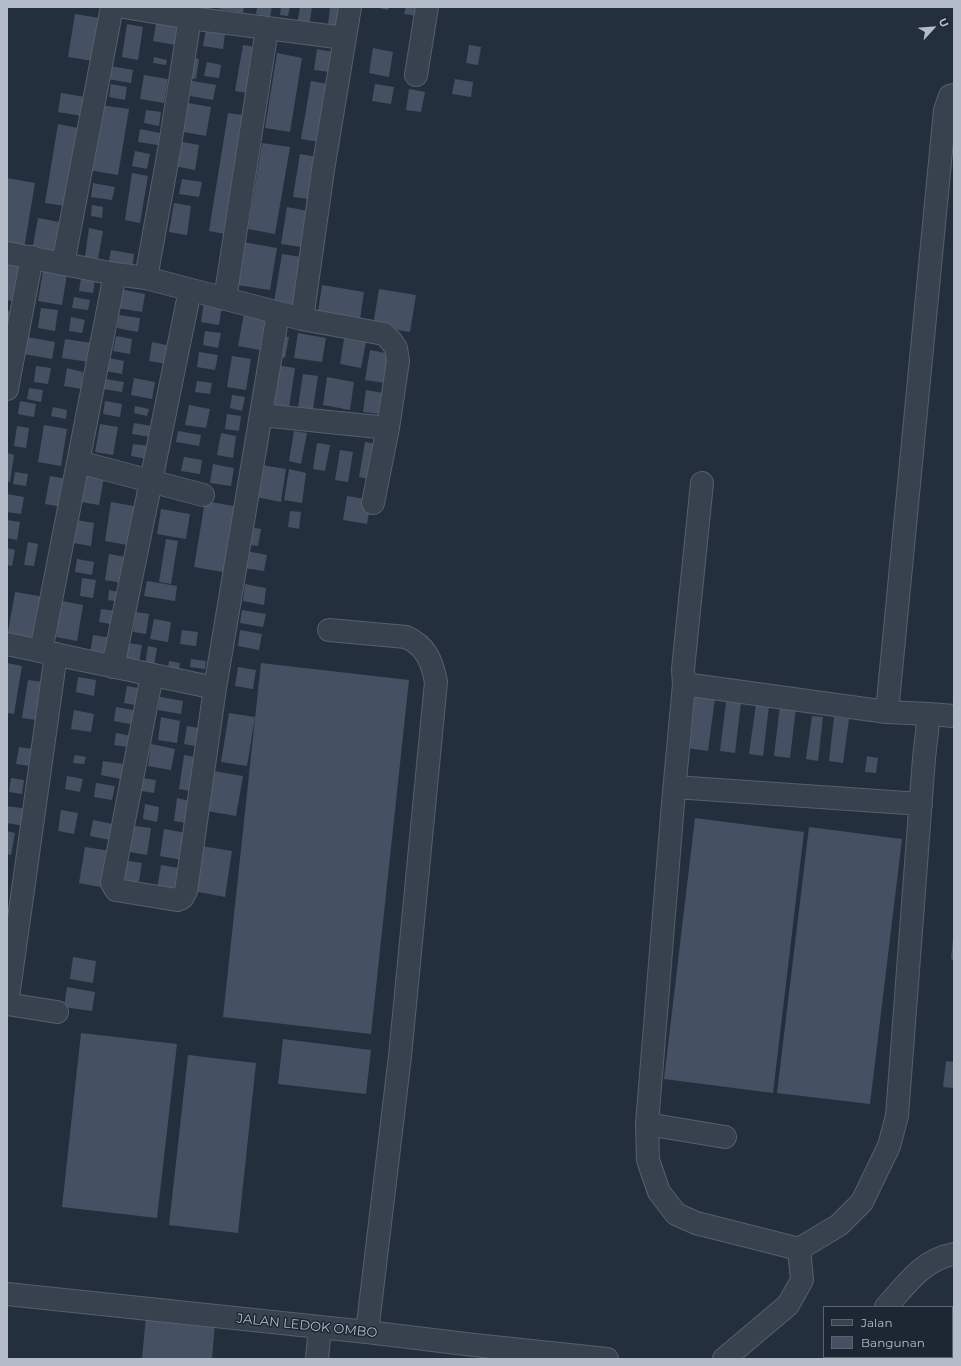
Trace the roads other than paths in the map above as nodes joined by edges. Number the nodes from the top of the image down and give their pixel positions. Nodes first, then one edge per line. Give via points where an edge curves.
1 (112, 7) edge
2 (124, 7) edge
3 (350, 7) edge
4 (427, 7) edge
5 (190, 18) junction
6 (267, 29) junction
7 (344, 38) junction
8 (416, 75) dead end
9 (954, 95) edge
10 (7, 252) edge
11 (32, 257) junction
12 (63, 264) junction
13 (115, 274) junction
14 (146, 278) junction
15 (190, 290) junction
16 (225, 299) junction
17 (278, 313) junction
18 (302, 320) junction
19 (7, 389) edge
20 (261, 415) junction
21 (388, 428) junction
22 (78, 462) junction
23 (151, 482) junction
24 (702, 483) dead end
25 (203, 495) dead end
26 (373, 503) dead end
27 (329, 630) dead end
28 (7, 644) edge
29 (49, 653) junction
30 (113, 666) junction
31 (152, 675) junction
32 (684, 684) junction
33 (215, 688) junction
34 (887, 712) junction
35 (930, 714) junction
36 (954, 716) edge
37 (675, 787) junction
38 (920, 804) junction
39 (7, 1004) edge
40 (57, 1012) dead end
41 (648, 1124) junction
42 (725, 1136) dead end
43 (799, 1249) junction
44 (954, 1254) edge
45 (7, 1294) edge
46 (887, 1306) edge
47 (320, 1327) junction
48 (367, 1332) junction
49 (317, 1359) edge
50 (608, 1359) edge
51 (724, 1359) edge

1 - 12 street
2 - 5 street
3 - 7 street
4 - 8 street
5 - 6 street
5 - 14 street
6 - 7 street
6 - 16 street
7 - 18 street
9 - 34 street via 950,96 944,117
10 - 11 street
11 - 12 street
11 - 19 street
12 - 13 street
13 - 14 street
13 - 22 street
14 - 15 street
15 - 16 street
15 - 23 street
16 - 17 street
17 - 18 street
17 - 20 street
18 - 21 street via 384,334 391,341 396,348 398,361
20 - 21 street
20 - 33 street
21 - 26 street
22 - 23 street
22 - 29 street
23 - 25 street
23 - 30 street
24 - 32 street via 683,669
27 - 48 street via 406,637 415,641 428,656 436,682 400,1056
28 - 29 street
29 - 30 street
29 - 39 street
30 - 31 street
31 - 33 street
31 - 33 street via 112,883 116,890 178,900 186,891
32 - 34 street
32 - 37 street
34 - 35 street
35 - 36 street
35 - 38 street
37 - 38 street
37 - 41 street
38 - 43 street via 897,1116 889,1146 862,1202 839,1226
39 - 40 street
41 - 42 street
41 - 43 street via 648,1160 659,1192 676,1214 696,1222
43 - 51 street via 802,1280 788,1304
44 - 46 street via 933,1260 917,1273
45 - 47 street, JALAN LEDOK OMBO
47 - 48 street, JALAN LEDOK OMBO
47 - 49 street
48 - 50 street, JALAN LEDOK OMBO

